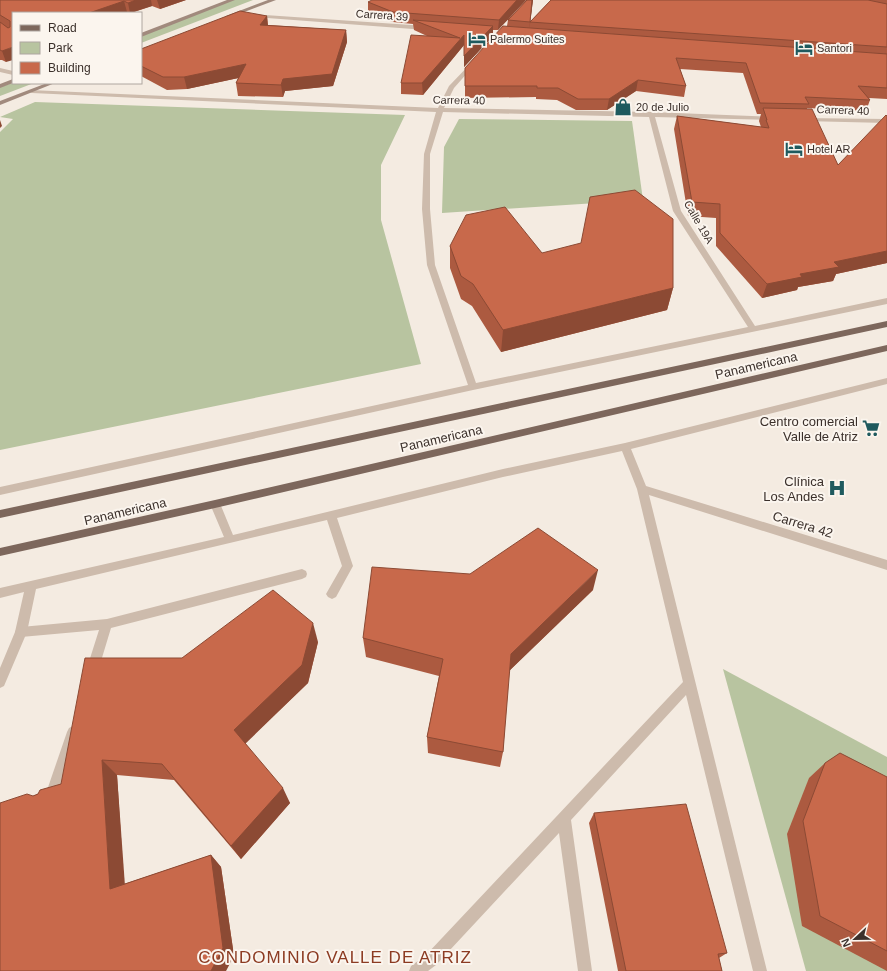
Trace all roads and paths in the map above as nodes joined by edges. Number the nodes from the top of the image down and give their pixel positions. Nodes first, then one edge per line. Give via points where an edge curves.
1 (232, 0) edge
2 (272, 0) edge
3 (235, 14) junction
4 (221, 19) edge
5 (430, 28) edge
6 (142, 35) edge
7 (480, 55) edge
8 (0, 70) edge
9 (12, 73) edge
10 (12, 81) edge
11 (50, 84) edge
12 (0, 86) edge
13 (32, 91) junction
14 (0, 103) edge
15 (440, 110) junction
16 (651, 114) junction
17 (777, 118) edge
18 (793, 118) edge
19 (887, 121) edge
20 (887, 301) edge
21 (887, 324) edge
22 (753, 329) junction
23 (887, 348) edge
24 (887, 381) edge
25 (474, 387) junction
26 (625, 447) junction
27 (642, 489) junction
28 (0, 491) edge
29 (215, 504) junction
30 (0, 514) edge
31 (331, 516) junction
32 (230, 540) junction
33 (0, 552) edge
34 (887, 565) edge
35 (302, 574) dead end
36 (31, 587) junction
37 (0, 593) edge
38 (332, 594) dead end
39 (107, 624) junction
40 (21, 632) junction
41 (0, 682) edge
42 (88, 683) edge
43 (688, 684) junction
44 (76, 720) edge
45 (50, 802) edge
46 (564, 818) junction
47 (416, 971) edge
48 (584, 971) edge
49 (760, 971) edge

1 - 6 main road
2 - 3 main road
3 - 4 main road
3 - 5 street, Carrera 39
7 - 15 street via 451,87
8 - 9 street
10 - 12 main road
11 - 13 main road
13 - 14 main road
13 - 15 street, Carrera 40
15 - 16 street, Carrera 40
15 - 25 street via 427,154 426,209 431,265
16 - 17 street, Carrera 40
16 - 22 street, Calle 19A via 677,211
18 - 19 street, Carrera 40
20 - 22 street
21 - 30 main road
22 - 25 street
23 - 29 main road, Panamericana
24 - 26 street
25 - 28 street
26 - 27 street
26 - 31 street via 503,473
27 - 34 street, Carrera 42
27 - 43 street
29 - 32 street
29 - 33 main road, Panamericana
31 - 32 street
31 - 38 street via 348,566
32 - 36 street
35 - 39 street
36 - 37 street
36 - 40 street
39 - 40 street
39 - 42 street
40 - 41 street
43 - 46 street
43 - 49 street
44 - 45 street
46 - 47 street via 431,960
46 - 48 street

